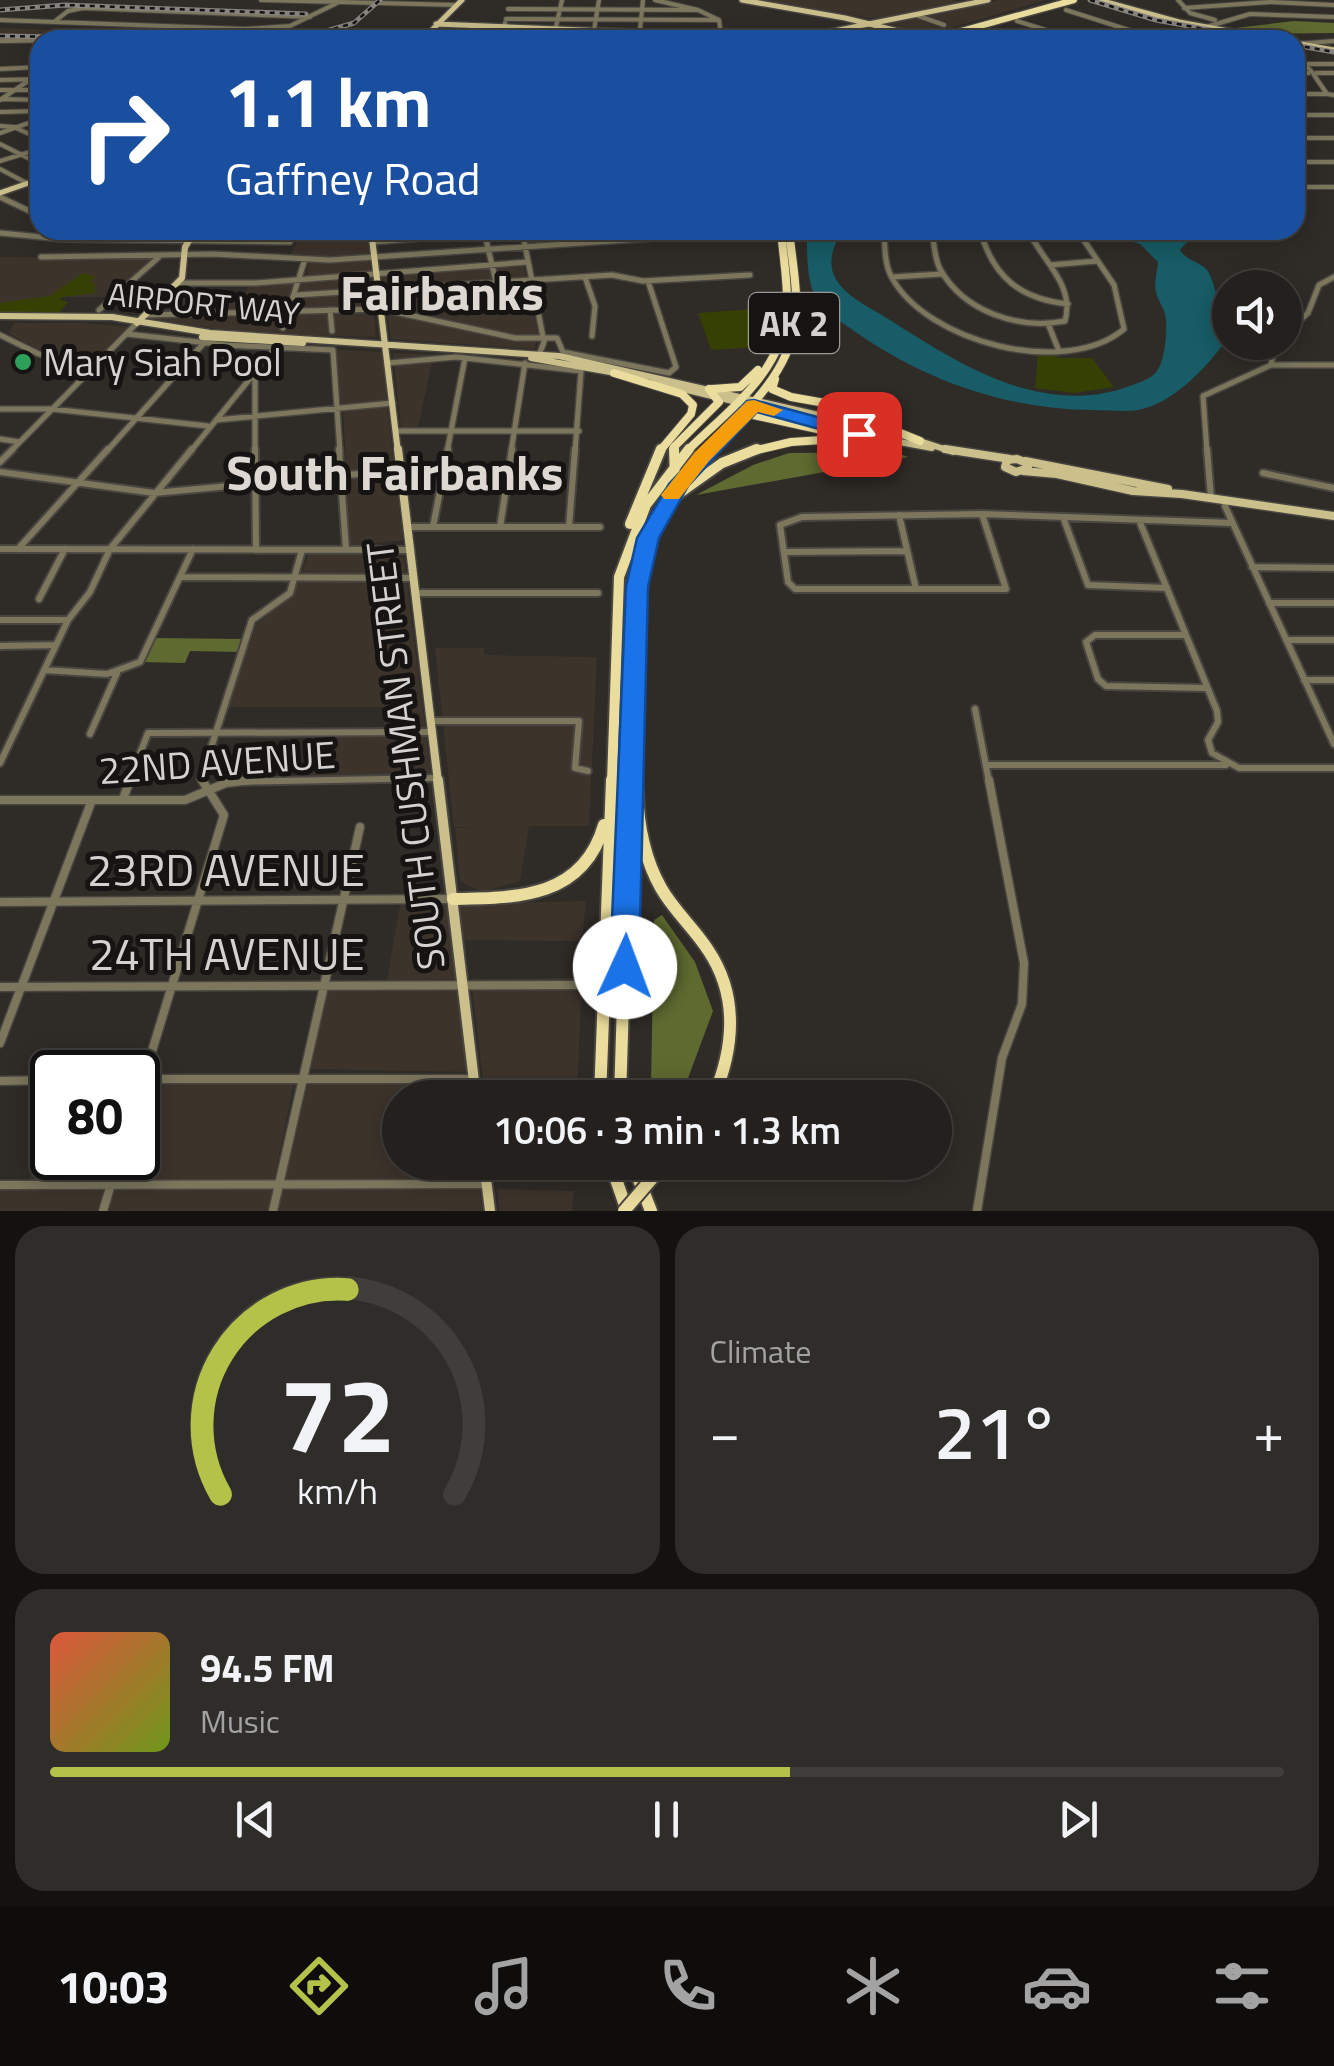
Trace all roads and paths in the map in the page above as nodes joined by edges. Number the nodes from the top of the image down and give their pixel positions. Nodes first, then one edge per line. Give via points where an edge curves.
1 (262, 0) edge
2 (562, 0) edge
3 (598, 0) edge
4 (643, 0) edge
5 (656, 0) edge
6 (742, 0) edge
7 (752, 0) edge
8 (961, 0) edge
9 (988, 0) edge
10 (1064, 0) edge
11 (1074, 0) edge
12 (1099, 0) edge
13 (1127, 0) edge
14 (1178, 0) edge
15 (340, 1) edge
16 (460, 2) edge
17 (510, 2) edge
18 (972, 4) junction
19 (1334, 6) edge
20 (1184, 8) junction
21 (508, 9) junction
22 (560, 9) junction
23 (597, 9) junction
24 (642, 10) junction
25 (698, 10) junction
26 (1066, 10) dead end
27 (1132, 10) junction
28 (212, 13) junction
29 (916, 15) junction
30 (1334, 16) edge
31 (310, 17) junction
32 (845, 18) junction
33 (506, 19) junction
34 (0, 20) edge
35 (558, 20) junction
36 (596, 20) junction
37 (641, 20) junction
38 (719, 20) junction
39 (1216, 20) junction
40 (54, 22) junction
41 (1017, 22) dead end
42 (872, 23) junction
43 (436, 24) junction
44 (944, 25) dead end
45 (854, 26) junction
46 (470, 27) junction
47 (720, 27) dead end
48 (1206, 27) junction
49 (197, 28) junction
50 (245, 30) joint
51 (430, 30) edge
52 (467, 30) edge
53 (503, 30) junction
54 (555, 30) junction
55 (594, 30) junction
56 (640, 30) joint
57 (836, 30) edge
58 (896, 30) edge
59 (959, 30) edge
60 (962, 30) edge
61 (1044, 30) edge
62 (1131, 30) edge
63 (1223, 30) edge
64 (0, 41) edge
65 (30, 41) edge
66 (1334, 41) edge
67 (1305, 43) edge
68 (1305, 45) edge
69 (1334, 50) edge
70 (1305, 64) edge
71 (1334, 64) edge
72 (1305, 65) edge
73 (0, 69) edge
74 (30, 72) edge
75 (1305, 73) edge
76 (1313, 73) junction
77 (1334, 74) edge
78 (30, 78) edge
79 (30, 79) edge
80 (0, 80) edge
81 (16, 89) junction
82 (0, 90) edge
83 (30, 90) edge
84 (1305, 94) edge
85 (1332, 95) edge
86 (0, 100) edge
87 (30, 100) edge
88 (30, 111) edge
89 (0, 112) edge
90 (1305, 115) edge
91 (1334, 115) edge
92 (30, 122) edge
93 (14, 127) junction
94 (0, 130) edge
95 (30, 135) edge
96 (1305, 138) edge
97 (1334, 138) edge
98 (0, 144) edge
99 (30, 152) edge
100 (22, 154) junction
101 (30, 158) edge
102 (0, 161) edge
103 (1305, 162) edge
104 (1334, 162) edge
105 (0, 169) edge
106 (30, 182) edge
107 (27, 183) junction
108 (1305, 184) edge
109 (30, 185) edge
110 (1334, 186) edge
111 (0, 195) edge
112 (30, 211) edge
113 (0, 233) edge
114 (30, 236) edge
115 (62, 240) edge
116 (188, 240) junction
117 (393, 240) edge
118 (487, 240) edge
119 (524, 240) edge
120 (629, 240) edge
121 (786, 240) edge
122 (886, 240) edge
123 (933, 240) edge
124 (982, 240) edge
125 (1032, 240) edge
126 (1084, 240) edge
127 (290, 242) dead end
128 (373, 242) joint
129 (525, 246) junction
130 (489, 248) junction
131 (184, 254) junction
132 (41, 256) dead end
133 (160, 256) junction
134 (375, 256) junction
135 (305, 259) junction
136 (1097, 261) junction
137 (528, 262) junction
138 (492, 265) junction
139 (1049, 266) junction
140 (378, 274) junction
141 (943, 274) junction
142 (750, 275) dead end
143 (585, 277) junction
144 (892, 277) junction
145 (1334, 277) edge
146 (299, 280) junction
147 (532, 280) junction
148 (648, 281) junction
149 (497, 282) junction
150 (177, 283) junction
151 (379, 290) junction
152 (296, 295) junction
153 (500, 298) dead end
154 (159, 302) junction
155 (1068, 304) junction
156 (99, 310) dead end
157 (330, 310) junction
158 (381, 310) junction
159 (289, 311) junction
160 (171, 312) junction
161 (0, 318) edge
162 (1302, 318) edge
163 (140, 320) junction
164 (1049, 326) junction
165 (283, 328) dead end
166 (332, 331) dead end
167 (0, 334) edge
168 (126, 334) junction
169 (592, 336) dead end
170 (544, 338) junction
171 (786, 342) junction
172 (204, 343) junction
173 (386, 345) junction
174 (275, 348) junction
175 (332, 350) joint
176 (1059, 351) junction
177 (538, 356) junction
178 (465, 358) junction
179 (1272, 360) edge
180 (388, 363) junction
181 (525, 363) junction
182 (97, 364) junction
183 (1271, 365) junction
184 (1334, 365) edge
185 (255, 372) junction
186 (614, 372) junction
187 (709, 389) junction
188 (718, 397) junction
189 (740, 399) junction
190 (393, 402) junction
191 (752, 406) junction
192 (338, 408) junction
193 (0, 409) edge
194 (52, 409) junction
195 (727, 412) junction
196 (256, 416) junction
197 (136, 418) junction
198 (812, 420) joint
199 (213, 423) junction
200 (854, 423) junction
201 (396, 431) junction
202 (450, 431) junction
203 (514, 431) junction
204 (579, 431) junction
205 (870, 437) junction
206 (0, 439) edge
207 (699, 439) junction
208 (920, 441) junction
209 (20, 442) junction
210 (946, 450) junction
211 (702, 456) junction
212 (734, 458) junction
213 (1025, 461) junction
214 (0, 462) edge
215 (1008, 463) junction
216 (674, 464) junction
217 (401, 470) junction
218 (0, 472) edge
219 (1023, 472) junction
220 (1263, 473) dead end
221 (340, 475) junction
222 (79, 481) junction
223 (256, 484) junction
224 (1334, 488) edge
225 (154, 493) junction
226 (1182, 494) junction
227 (1211, 498) junction
228 (1224, 506) dead end
229 (982, 514) junction
230 (900, 515) junction
231 (1334, 516) edge
232 (1063, 517) junction
233 (1139, 520) junction
234 (1232, 524) junction
235 (408, 527) junction
236 (433, 527) junction
237 (500, 527) junction
238 (570, 527) junction
239 (600, 527) dead end
240 (648, 538) junction
241 (65, 549) junction
242 (110, 549) junction
243 (0, 550) edge
244 (18, 550) junction
245 (193, 550) junction
246 (256, 550) junction
247 (302, 550) junction
248 (346, 550) junction
249 (411, 550) junction
250 (908, 551) junction
251 (784, 552) junction
252 (1252, 567) junction
253 (1334, 568) edge
254 (619, 576) junction
255 (182, 578) junction
256 (295, 578) junction
257 (414, 578) junction
258 (1167, 588) junction
259 (916, 589) junction
260 (416, 593) junction
261 (598, 593) dead end
262 (39, 599) dead end
263 (1269, 603) junction
264 (1334, 603) edge
265 (0, 620) edge
266 (68, 620) junction
267 (634, 632) junction
268 (1186, 635) junction
269 (1286, 640) junction
270 (1334, 640) edge
271 (56, 645) junction
272 (0, 646) edge
273 (43, 670) junction
274 (117, 673) junction
275 (1304, 680) junction
276 (1334, 680) edge
277 (1208, 688) junction
278 (974, 709) dead end
279 (432, 721) junction
280 (1323, 721) junction
281 (1334, 721) edge
282 (632, 722) junction
283 (613, 724) junction
284 (215, 732) junction
285 (433, 732) junction
286 (90, 734) dead end
287 (0, 735) edge
288 (13, 735) junction
289 (1334, 744) edge
290 (0, 762) edge
291 (1227, 764) junction
292 (986, 766) junction
293 (1334, 768) edge
294 (588, 771) dead end
295 (438, 778) junction
296 (208, 790) junction
297 (123, 799) junction
298 (0, 800) edge
299 (92, 800) junction
300 (360, 827) dead end
301 (453, 899) junction
302 (0, 902) edge
303 (54, 902) junction
304 (197, 902) junction
305 (340, 902) junction
306 (322, 984) junction
307 (464, 985) junction
308 (575, 985) dead end
309 (172, 986) junction
310 (0, 987) edge
311 (22, 987) junction
312 (0, 1043) edge
313 (150, 1050) edge
314 (160, 1079) edge
315 (302, 1079) junction
316 (30, 1080) edge
317 (474, 1080) joint
318 (601, 1080) edge
319 (621, 1080) edge
320 (718, 1080) edge
321 (0, 1081) edge
322 (112, 1180) edge
323 (486, 1180) edge
324 (616, 1180) edge
325 (639, 1180) edge
326 (651, 1180) edge
327 (487, 1184) junction
328 (0, 1185) edge
329 (110, 1185) junction
330 (278, 1186) junction
331 (102, 1211) edge
332 (273, 1211) edge
333 (490, 1211) edge
334 (626, 1211) edge
335 (651, 1211) edge
336 (978, 1211) edge

1 - 15 street
2 - 22 street
3 - 23 street
4 - 24 street
5 - 25 street
6 - 32 main road
7 - 42 main road
8 - 18 street
9 - 18 main road
10 - 59 highway
11 - 60 highway
12 - 27 main road
13 - 27 street
14 - 20 street
15 - 16 street
15 - 31 street
16 - 43 main road
17 - 21 street
18 - 29 main road
19 - 20 street
20 - 39 street
21 - 22 street
21 - 33 street
22 - 23 street
22 - 35 street
23 - 24 street
23 - 36 street
24 - 25 street
24 - 37 street
25 - 38 street
26 - 62 street
27 - 48 main road
28 - 31 street
28 - 40 street via 77,8
28 - 49 street
29 - 42 main road
29 - 44 street
30 - 39 street
31 - 50 street via 277,30
32 - 42 main road
32 - 45 main road
33 - 35 street
33 - 53 street
34 - 40 street
35 - 36 street
35 - 54 street
36 - 37 street
36 - 55 street
37 - 38 street
37 - 56 street
38 - 47 street
39 - 48 street
40 - 49 street
41 - 61 street
42 - 45 main road
42 - 58 main road
43 - 46 main road
43 - 51 main road
45 - 57 main road
46 - 52 street
46 - 53 main road
48 - 63 main road
49 - 50 street
53 - 54 main road
54 - 55 main road
55 - 56 main road
64 - 65 street
66 - 67 street
68 - 69 main road
70 - 71 street
72 - 76 street
73 - 74 street
75 - 76 street
76 - 77 street
76 - 85 street
78 - 80 street
79 - 81 street
81 - 82 street
81 - 83 street
81 - 86 street
84 - 85 street
86 - 87 street
88 - 89 street
90 - 91 street
92 - 93 street
93 - 94 street
93 - 95 street
96 - 97 street
98 - 100 street
99 - 100 street
100 - 101 street
100 - 102 street
103 - 104 street
105 - 107 street
106 - 107 main road
107 - 109 street
107 - 111 main road
108 - 110 street
111 - 112 street
113 - 114 street
115 - 116 street
116 - 127 street
116 - 131 main road
117 - 128 street
118 - 130 street
119 - 129 street
120 - 129 street
121 - 171 highway, AK 2 via 795,311
122 - 144 street
123 - 141 street
124 - 155 street via 1016,292
125 - 139 street
126 - 136 street
128 - 134 main road, SOUTH CUSHMAN STREET
129 - 130 street
129 - 137 street
130 - 134 street
130 - 138 street
131 - 133 street
131 - 135 street
131 - 150 main road
132 - 133 street
133 - 156 street
134 - 135 street
134 - 140 main road, SOUTH CUSHMAN STREET
135 - 146 street
136 - 139 street
136 - 176 street via 1118,286 1124,328 1098,347
137 - 138 street
137 - 147 street
138 - 140 street
138 - 149 street
139 - 155 street via 1066,288
140 - 146 street
140 - 151 main road, SOUTH CUSHMAN STREET
141 - 144 street
141 - 164 street via 984,311
142 - 148 street
143 - 147 street
143 - 148 street
143 - 169 street via 595,306
144 - 176 street via 950,328 1026,350
145 - 162 street via 1318,283
146 - 150 street
146 - 152 street
147 - 149 street
147 - 170 street
148 - 170 street via 676,367 671,373 562,352 559,340
149 - 151 street
149 - 153 street
150 - 154 main road
151 - 152 street
151 - 158 main road, SOUTH CUSHMAN STREET
152 - 159 street
154 - 160 street
154 - 163 main road
155 - 164 street via 1066,321
157 - 158 street
157 - 159 street
157 - 166 street
158 - 170 street via 514,338
158 - 173 main road, SOUTH CUSHMAN STREET
159 - 160 street
159 - 165 street
160 - 163 street
161 - 163 main road, AIRPORT WAY
163 - 168 street
163 - 173 main road, AIRPORT WAY via 228,341
164 - 176 street
167 - 182 street via 40,354
168 - 172 street
168 - 182 street
170 - 177 street
171 - 187 highway via 744,385
171 - 189 highway, AK 2
171 - 191 highway, AK 2
171 - 200 highway via 772,388 852,408
172 - 174 street
172 - 197 street
173 - 177 main road, AIRPORT WAY
173 - 180 main road, SOUTH CUSHMAN STREET
174 - 175 street
174 - 185 street
175 - 192 street
177 - 186 main road, AIRPORT WAY
177 - 187 main road, AIRPORT WAY
178 - 180 street
178 - 181 street
178 - 202 street
179 - 183 street
180 - 190 main road, SOUTH CUSHMAN STREET
181 - 203 street
181 - 204 street via 581,371
182 - 194 street
183 - 184 street
183 - 227 street via 1203,396
185 - 196 street
185 - 199 street
186 - 188 main road, AIRPORT WAY
186 - 254 highway via 682,394 692,404 647,475
187 - 188 highway
187 - 189 main road, AIRPORT WAY
188 - 189 main road, AIRPORT WAY
188 - 216 highway via 674,447
189 - 191 main road, AIRPORT WAY
189 - 195 highway, AK 2
190 - 192 street
190 - 201 main road, SOUTH CUSHMAN STREET
191 - 195 highway
191 - 198 main road
191 - 200 main road
191 - 200 highway via 815,429
191 - 211 highway, AK 2
192 - 196 street
192 - 221 street
193 - 194 street
194 - 197 street
194 - 209 street
195 - 207 highway, AK 2
196 - 199 street
196 - 223 street
197 - 199 street
197 - 222 street
198 - 200 highway
199 - 225 street
200 - 205 main road
200 - 208 highway
200 - 208 highway
201 - 202 street
201 - 217 main road, SOUTH CUSHMAN STREET
202 - 203 street
202 - 236 street
203 - 204 street
203 - 237 street
204 - 238 street
205 - 210 main road
205 - 212 highway via 784,440
206 - 209 street
207 - 211 highway
207 - 216 highway, AK 2
208 - 210 main road
209 - 214 street
210 - 215 main road
211 - 212 highway
211 - 240 highway, AK 2
212 - 267 highway via 690,484 664,512 645,562
213 - 215 main road
213 - 219 main road via 1029,467
213 - 226 main road
215 - 219 main road
216 - 240 highway via 674,481
216 - 254 highway, AK 2 via 632,531
217 - 221 street
217 - 235 main road, SOUTH CUSHMAN STREET
218 - 222 street
219 - 226 main road
220 - 224 street
221 - 223 street
221 - 248 street
222 - 225 street
222 - 244 street
223 - 225 street
223 - 246 street
225 - 242 street
226 - 227 main road
227 - 231 main road
228 - 234 street
229 - 230 street
229 - 232 street
229 - 259 street via 1006,589
230 - 250 street
230 - 251 street via 785,520
232 - 233 street
232 - 258 street via 1088,585
233 - 234 street
233 - 258 street
234 - 252 street
235 - 236 street
235 - 249 main road, SOUTH CUSHMAN STREET
236 - 237 street
237 - 238 street
238 - 239 street
240 - 267 highway, AK 2
241 - 242 street
241 - 244 street
241 - 262 street
242 - 245 street
242 - 266 street
243 - 244 street
245 - 246 street
245 - 255 street
246 - 247 street
247 - 248 street
247 - 256 street
248 - 249 street
249 - 257 main road, SOUTH CUSHMAN STREET
250 - 251 street
250 - 259 street
251 - 259 street via 794,589
252 - 253 street
252 - 263 street
254 - 283 highway, AK 2
255 - 256 street
255 - 274 street via 140,662
256 - 257 street
256 - 284 street via 290,593 252,620
257 - 260 main road, SOUTH CUSHMAN STREET
258 - 268 street
260 - 261 street
260 - 279 main road, SOUTH CUSHMAN STREET
263 - 264 street
263 - 269 street
265 - 266 street
266 - 271 street
267 - 282 highway, AK 2
268 - 277 street
268 - 277 street via 1095,635 1086,642 1106,686
269 - 270 street
269 - 275 street
271 - 272 street
271 - 273 street
273 - 274 street
273 - 288 street
274 - 286 street
275 - 276 street
275 - 280 street
277 - 291 street via 1218,716 1209,747
278 - 292 street
279 - 285 main road, SOUTH CUSHMAN STREET
279 - 294 street via 578,721 575,768
280 - 281 street
280 - 289 street
282 - 319 highway, AK 2
282 - 320 highway via 646,855 670,902 716,963 728,998 730,1044
283 - 301 highway via 604,828 594,856 549,889
283 - 318 highway, AK 2
284 - 285 street
284 - 296 street via 202,780
284 - 297 street via 148,733
285 - 295 main road, SOUTH CUSHMAN STREET
287 - 288 street
288 - 290 street
291 - 292 street
291 - 293 street
292 - 336 street via 1024,951 1024,990 1002,1058
295 - 296 street, 22ND AVENUE via 243,780
295 - 301 main road, SOUTH CUSHMAN STREET
296 - 297 street, 22ND AVENUE via 184,800
296 - 304 street via 224,814
297 - 299 street, 22ND AVENUE
298 - 299 street, 22ND AVENUE
299 - 303 street
300 - 305 street
301 - 305 street, 23RD AVENUE
301 - 307 main road, SOUTH CUSHMAN STREET
302 - 303 street, 23RD AVENUE
303 - 304 street, 23RD AVENUE
303 - 311 street
304 - 305 street, 23RD AVENUE
304 - 309 street
305 - 306 street
306 - 307 street, 24TH AVENUE
306 - 309 street, 24TH AVENUE
306 - 315 street
307 - 308 street, 24TH AVENUE
307 - 317 main road, SOUTH CUSHMAN STREET
309 - 311 street, 24TH AVENUE
309 - 313 street
310 - 311 street, 24TH AVENUE
311 - 312 street
314 - 315 street
315 - 317 street
315 - 330 street
316 - 321 street
322 - 329 street
323 - 327 main road
324 - 334 highway
325 - 335 highway
326 - 334 highway, bridge
327 - 330 street
327 - 333 main road
328 - 329 street
329 - 330 street
329 - 331 street
330 - 332 street

